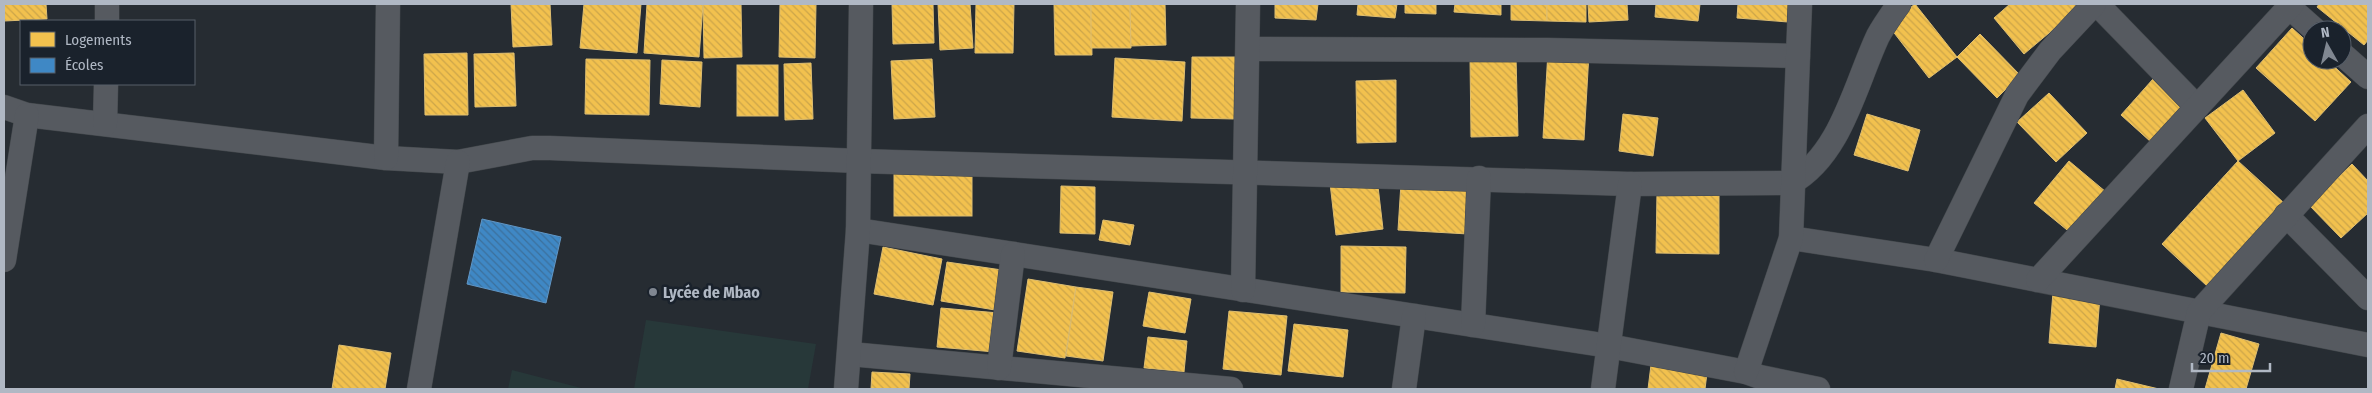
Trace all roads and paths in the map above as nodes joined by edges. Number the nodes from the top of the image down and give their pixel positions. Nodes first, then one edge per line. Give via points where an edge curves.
1 (107, 4) edge
2 (388, 4) edge
3 (861, 4) edge
4 (1248, 4) edge
5 (1800, 4) edge
6 (1899, 4) edge
7 (2095, 4) edge
8 (2291, 5) edge
9 (107, 20) edge
10 (2305, 20) edge
11 (1248, 49) junction
12 (1798, 56) junction
13 (2352, 63) edge
14 (2368, 77) edge
15 (106, 85) edge
16 (4, 107) edge
17 (2197, 107) junction
18 (27, 115) junction
19 (105, 124) junction
20 (2368, 126) edge
21 (386, 158) junction
22 (859, 161) junction
23 (458, 162) junction
24 (1245, 173) junction
25 (1479, 178) junction
26 (1791, 183) junction
27 (1630, 184) junction
28 (2286, 215) junction
29 (858, 230) junction
30 (1790, 238) junction
31 (1013, 254) junction
32 (4, 260) edge
33 (1936, 260) junction
34 (2038, 280) junction
35 (1243, 290) junction
36 (2368, 298) edge
37 (2199, 312) junction
38 (1414, 316) junction
39 (1473, 325) junction
40 (2368, 345) edge
41 (1609, 346) junction
42 (850, 354) junction
43 (999, 368) junction
44 (1755, 380) edge
45 (1156, 386) edge
46 (419, 389) edge
47 (846, 389) edge
48 (1232, 389) edge
49 (1404, 389) edge
50 (1603, 389) edge
51 (1818, 389) edge
52 (2181, 389) edge

1 - 9 street
2 - 21 street
3 - 22 street
4 - 11 street
5 - 12 street
6 - 26 street via 1879,35 1851,103 1829,144 1807,174
7 - 17 street
7 - 33 street via 2050,51 2017,95
8 - 10 street
8 - 17 street
11 - 12 street via 1548,50
11 - 24 street
12 - 26 street
13 - 14 street
15 - 19 street
16 - 18 street
17 - 34 street
18 - 19 street
18 - 32 street
19 - 21 street
20 - 28 street
21 - 23 street
22 - 23 street via 532,148
22 - 24 street
22 - 29 street
23 - 46 street
24 - 25 street
24 - 35 street
25 - 27 street
25 - 39 street
26 - 27 street
26 - 30 street
27 - 41 street
28 - 36 street
28 - 37 street
29 - 31 street
29 - 42 street
30 - 33 street
30 - 44 street
31 - 35 street
31 - 43 street
33 - 34 street
34 - 37 street
35 - 38 street
37 - 40 street
37 - 52 street
38 - 39 street
38 - 49 street
39 - 41 street
41 - 44 street
41 - 50 street
42 - 43 street
42 - 47 street
43 - 45 street
44 - 51 street
45 - 48 street

